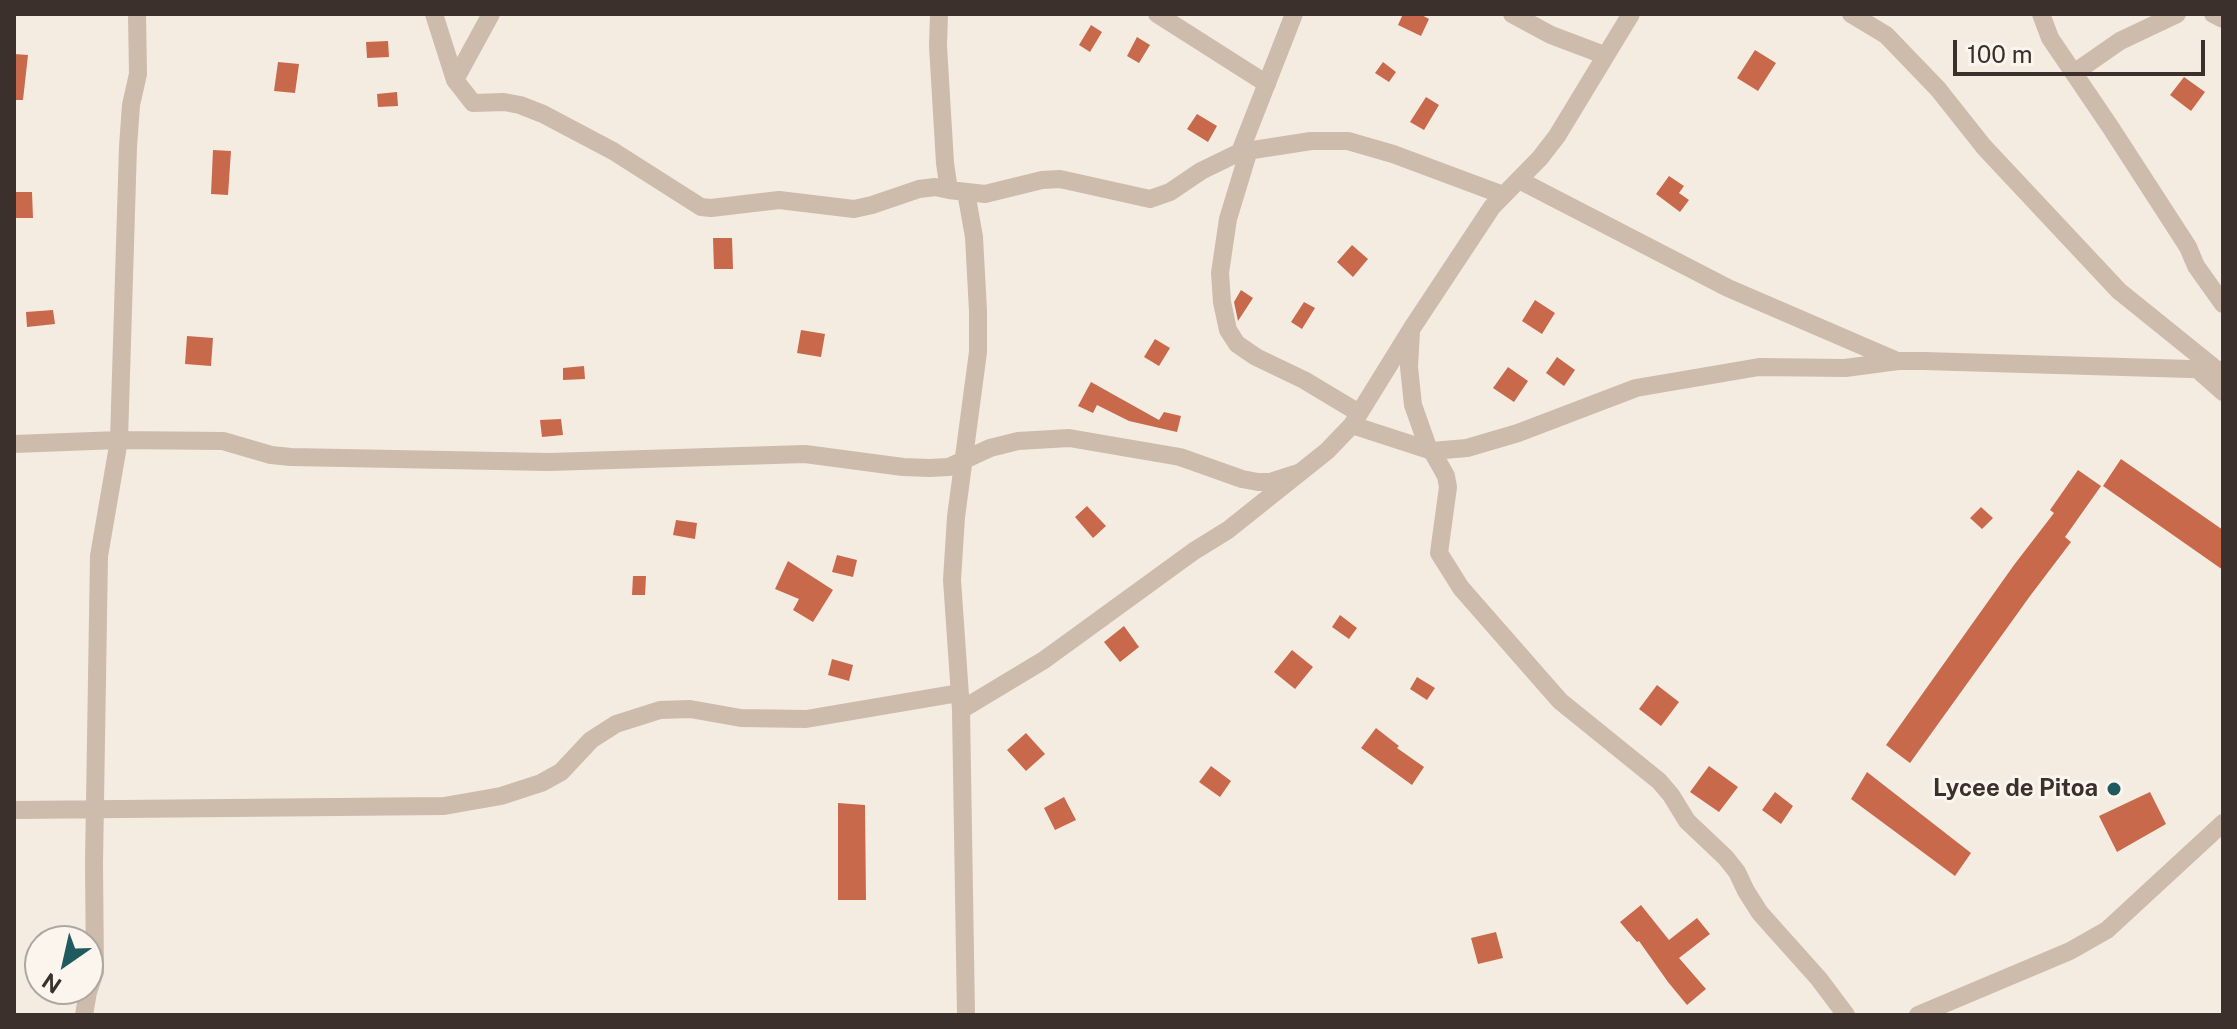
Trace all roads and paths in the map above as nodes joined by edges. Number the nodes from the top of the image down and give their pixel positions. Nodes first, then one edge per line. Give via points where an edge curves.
1 (137, 14) edge
2 (434, 14) edge
3 (491, 14) edge
4 (939, 14) edge
5 (1157, 14) edge
6 (1294, 14) edge
7 (1512, 14) edge
8 (1631, 14) edge
9 (1851, 14) edge
10 (2041, 14) edge
11 (2177, 14) edge
12 (2213, 14) edge
13 (2223, 19) edge
14 (1604, 55) junction
15 (2074, 73) junction
16 (455, 80) junction
17 (1267, 84) junction
18 (1244, 151) junction
19 (1519, 180) junction
20 (958, 191) junction
21 (1503, 195) junction
22 (2223, 304) edge
23 (1412, 328) junction
24 (1898, 361) junction
25 (2197, 369) junction
26 (2220, 370) edge
27 (2223, 392) edge
28 (1356, 419) junction
29 (119, 440) junction
30 (14, 444) edge
31 (1431, 451) junction
32 (963, 462) junction
33 (1301, 472) junction
34 (960, 701) junction
35 (95, 809) junction
36 (14, 810) edge
37 (2223, 823) edge
38 (84, 1015) edge
39 (966, 1015) edge
40 (1846, 1015) edge
41 (1918, 1015) edge

1 - 29 street
2 - 16 street
3 - 16 street
4 - 20 street via 945,163
5 - 17 street
6 - 17 street
7 - 14 street
8 - 14 street
9 - 26 street via 1886,35 2119,291
10 - 15 street
11 - 15 street via 2120,41
12 - 13 street
14 - 19 street via 1557,136
15 - 22 street
16 - 20 street via 473,103 520,105 543,114 701,207 779,200 854,209 919,189
17 - 18 street
18 - 20 street via 1150,199 1060,179 985,194
18 - 21 street via 1348,141
18 - 28 street via 1220,273 1228,330 1237,344 1304,380
19 - 21 street
19 - 24 street via 1728,288
20 - 32 street via 974,237 978,338
21 - 23 street
23 - 28 street
23 - 31 street via 1413,405
24 - 25 street
24 - 31 street via 1845,368 1759,367 1636,388 1490,442
25 - 26 street
25 - 27 street
28 - 31 street
28 - 33 street
29 - 30 street
29 - 32 street via 223,441 291,457 549,462 805,454 903,467
29 - 35 street via 99,556
31 - 40 street via 1448,487 1439,553 1461,588 1560,701 1659,781 1687,821 1726,858 1760,913
32 - 33 street via 1018,441 1069,438 1180,457 1258,482
32 - 34 street via 952,580
33 - 34 street via 1044,660
34 - 35 street via 806,719 660,710 616,724 541,783 444,806
34 - 39 street
35 - 36 street
35 - 38 street via 95,972
37 - 41 street via 2107,930

